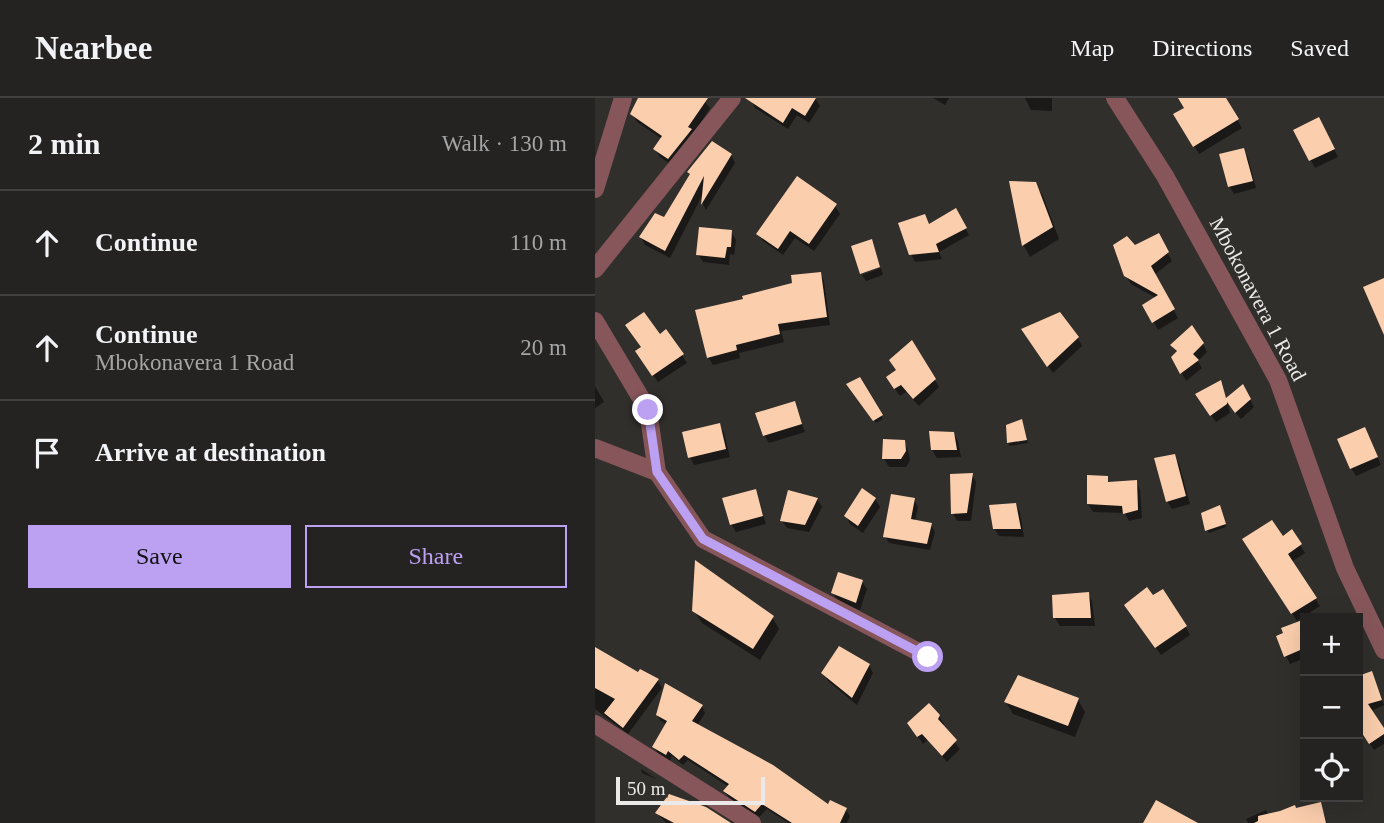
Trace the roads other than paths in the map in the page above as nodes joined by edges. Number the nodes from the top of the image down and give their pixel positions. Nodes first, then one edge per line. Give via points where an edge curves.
1 (623, 98) edge
2 (732, 98) edge
3 (1115, 98) edge
4 (595, 189) edge
5 (595, 270) edge
6 (595, 321) edge
7 (595, 448) edge
8 (657, 472) junction
9 (1384, 650) edge
10 (928, 657) dead end
11 (595, 723) edge
12 (752, 823) edge

1 - 4 street
2 - 5 street
3 - 9 street, Mbokonavera 1 Road via 1165,176 1278,380 1345,568
6 - 8 street via 648,410
7 - 8 street
8 - 10 street via 703,539
11 - 12 street

